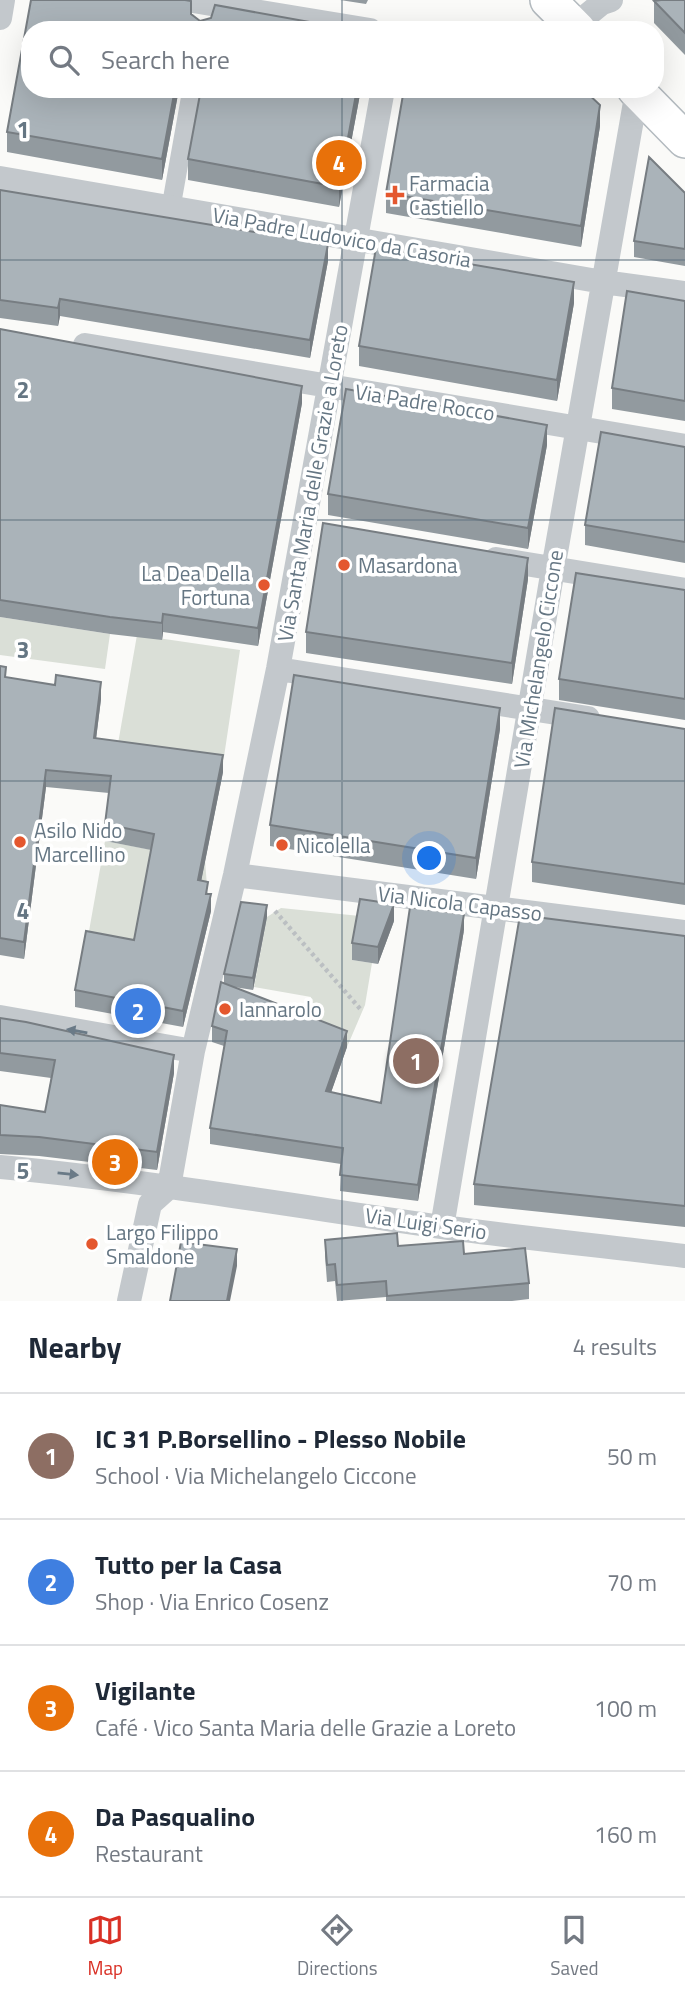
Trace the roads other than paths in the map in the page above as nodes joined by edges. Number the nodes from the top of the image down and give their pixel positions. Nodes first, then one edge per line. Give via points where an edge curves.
1 (3, 0) edge
2 (548, 0) edge
3 (611, 0) edge
4 (199, 8) edge
5 (0, 18) edge
6 (300, 21) edge
7 (567, 21) edge
8 (583, 21) edge
9 (190, 98) edge
10 (381, 98) edge
11 (635, 98) edge
12 (644, 98) edge
13 (685, 140) edge
14 (0, 178) edge
15 (171, 207) junction
16 (355, 240) junction
17 (603, 282) junction
18 (685, 293) edge
19 (69, 342) edge
20 (329, 387) junction
21 (579, 427) junction
22 (685, 446) edge
23 (304, 526) junction
24 (330, 531) edge
25 (474, 555) edge
26 (553, 569) junction
27 (685, 590) edge
28 (278, 669) junction
29 (530, 709) junction
30 (608, 722) edge
31 (235, 875) junction
32 (497, 908) junction
33 (685, 932) edge
34 (0, 1017) edge
35 (193, 1051) junction
36 (0, 1167) edge
37 (169, 1187) junction
38 (442, 1227) junction
39 (685, 1256) edge
40 (129, 1301) edge

1 - 5 street
2 - 7 main road
3 - 8 street
4 - 6 street
9 - 15 street
10 - 16 street, Via Santa Maria delle Grazie a Loreto
11 - 17 street, Via Michelangelo Ciccone
12 - 13 main road
14 - 15 street, Via Padre Ludovico da Casoria
15 - 16 street, Via Padre Ludovico da Casoria
16 - 17 street, Via Padre Ludovico da Casoria
16 - 20 street, Via Santa Maria delle Grazie a Loreto
17 - 18 street, Via Padre Ludovico da Casoria
17 - 21 street, Via Michelangelo Ciccone
19 - 20 street, Via Padre Rocco
20 - 21 street, Via Padre Rocco
20 - 23 street, Via Santa Maria delle Grazie a Loreto
21 - 22 street, Via Padre Rocco
21 - 26 street, Via Michelangelo Ciccone
23 - 24 street
23 - 28 street, Via Santa Maria delle Grazie a Loreto
25 - 26 street
26 - 27 street
26 - 29 street, Via Michelangelo Ciccone
28 - 29 street
28 - 31 street, Via Santa Maria delle Grazie a Loreto
29 - 30 street
29 - 32 street, Via Michelangelo Ciccone
31 - 32 street, Via Nicola Capasso
31 - 35 street, Via Santa Maria delle Grazie a Loreto
32 - 33 street, Via Nicola Capasso
32 - 38 street, Via Michelangelo Ciccone
35 -> 34 street
35 - 37 street, Via Santa Maria delle Grazie a Loreto
36 -> 37 street, Via Luigi Serio
37 - 38 street, Via Luigi Serio
37 - 40 street via 150,1204
38 - 39 street, Via Luigi Serio

